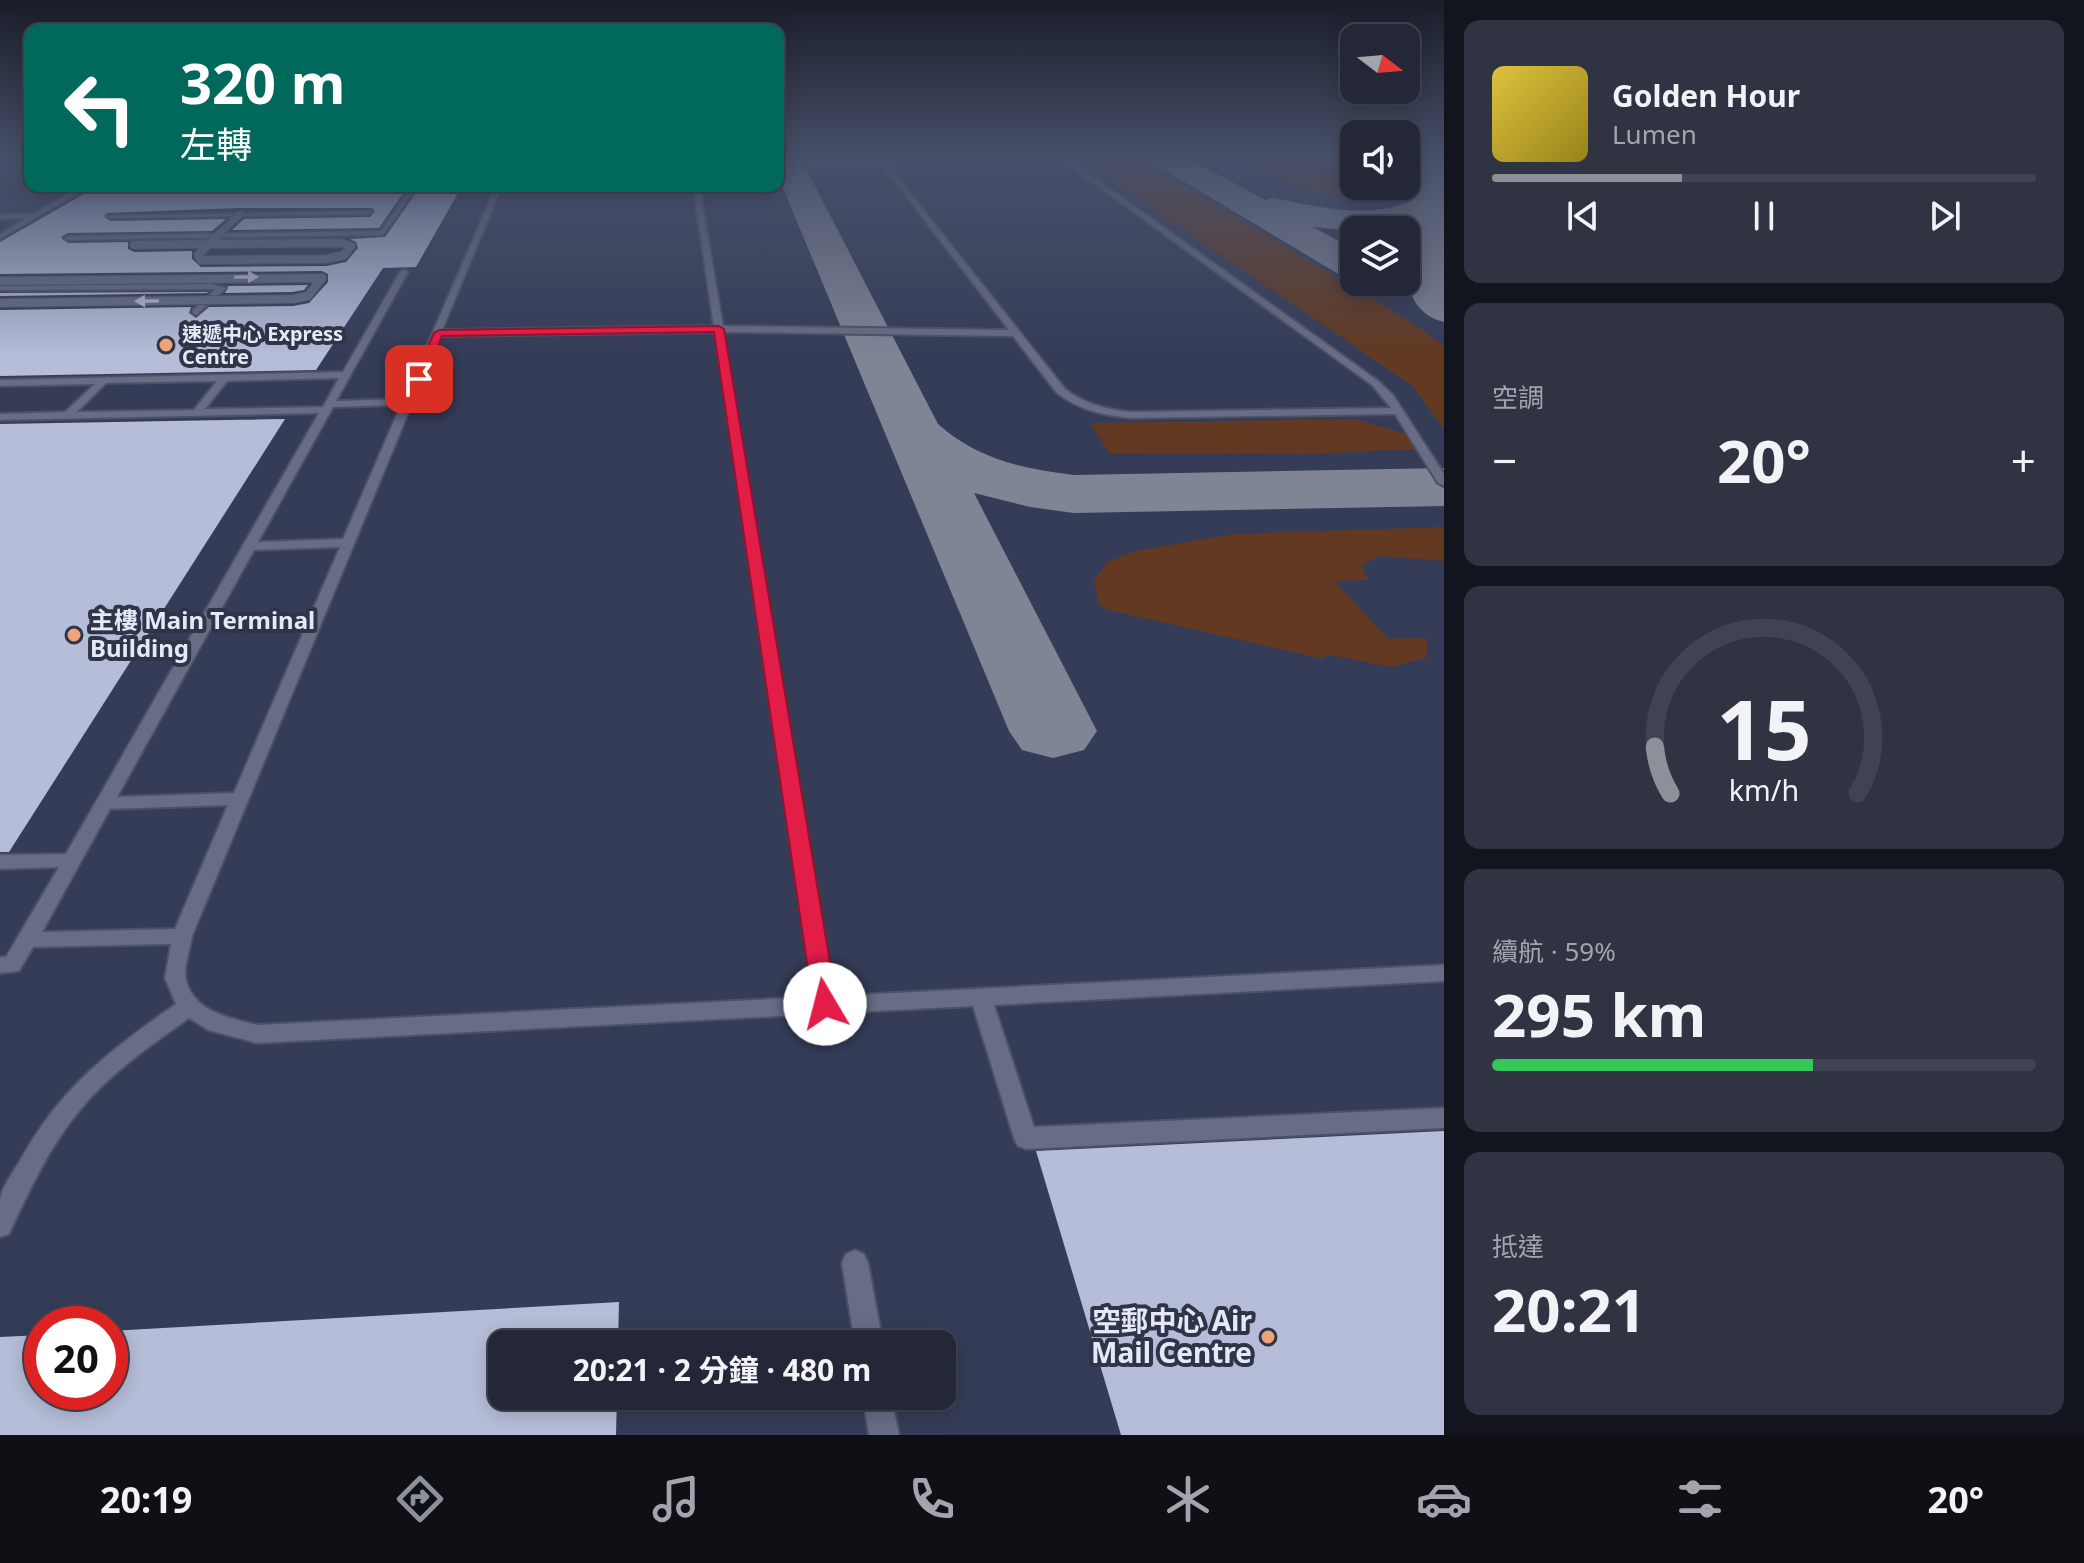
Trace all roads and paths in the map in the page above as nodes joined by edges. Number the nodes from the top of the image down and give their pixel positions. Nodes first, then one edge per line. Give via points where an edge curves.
1 (26, 222) edge
2 (232, 222) edge
3 (391, 222) edge
4 (484, 222) edge
5 (702, 222) edge
6 (929, 222) edge
7 (1152, 222) edge
8 (0, 237) edge
9 (68, 238) dead end
10 (209, 244) edge
11 (209, 244) edge
12 (209, 244) edge
13 (209, 244) edge
14 (134, 245) dead end
15 (404, 272) dead end
16 (0, 281) edge
17 (0, 288) edge
18 (0, 303) edge
19 (196, 312) dead end
20 (719, 329) junction
21 (439, 333) junction
22 (1016, 333) junction
23 (346, 375) junction
24 (224, 378) junction
25 (104, 380) junction
26 (0, 383) edge
27 (409, 402) junction
28 (328, 407) junction
29 (1398, 411) junction
30 (197, 413) junction
31 (68, 415) junction
32 (0, 417) edge
33 (1444, 483) edge
34 (349, 543) junction
35 (249, 546) junction
36 (241, 799) junction
37 (105, 803) junction
38 (73, 860) junction
39 (0, 862) edge
40 (182, 936) junction
41 (27, 940) junction
42 (0, 965) edge
43 (1444, 973) edge
44 (981, 997) junction
45 (825, 1004) junction
46 (188, 1007) junction
47 (1444, 1118) edge
48 (0, 1225) edge
49 (855, 1263) dead end
50 (867, 1330) edge
51 (880, 1410) edge
52 (884, 1435) edge

1 - 8 lane
2 - 13 lane, bridge
3 - 9 lane via 383,233
4 - 21 lane
5 - 20 lane
6 - 22 lane
7 - 29 lane via 1375,383
10 - 14 lane, bridge
11 - 12 lane, bridge via 341,243 351,246 344,255 326,259 201,260 198,255
15 - 23 lane
16 -> 18 lane, bridge via 322,278 308,296 293,299
17 - 19 lane via 222,288
20 - 21 lane
20 - 22 lane
20 - 45 lane
21 - 27 lane
22 - 29 lane via 1073,401 1108,413
23 - 24 lane
23 - 28 lane
24 - 25 lane
24 - 30 lane
25 - 26 lane
25 - 31 lane
27 - 28 lane
27 - 34 lane
28 - 30 lane
28 - 35 lane
29 - 33 lane
30 - 31 lane
31 - 32 lane
34 - 35 lane
34 - 36 lane
35 - 37 lane
36 - 37 lane
36 - 40 lane
37 - 38 lane
38 - 39 lane
38 - 41 lane
40 - 41 lane
40 - 46 lane via 175,978
41 - 42 lane via 12,965
43 - 44 lane
44 - 45 lane
44 - 47 lane via 1026,1138
45 - 46 lane via 257,1034 216,1024
46 - 48 lane via 84,1089 34,1157
49 - 50 lane
51 - 52 lane

